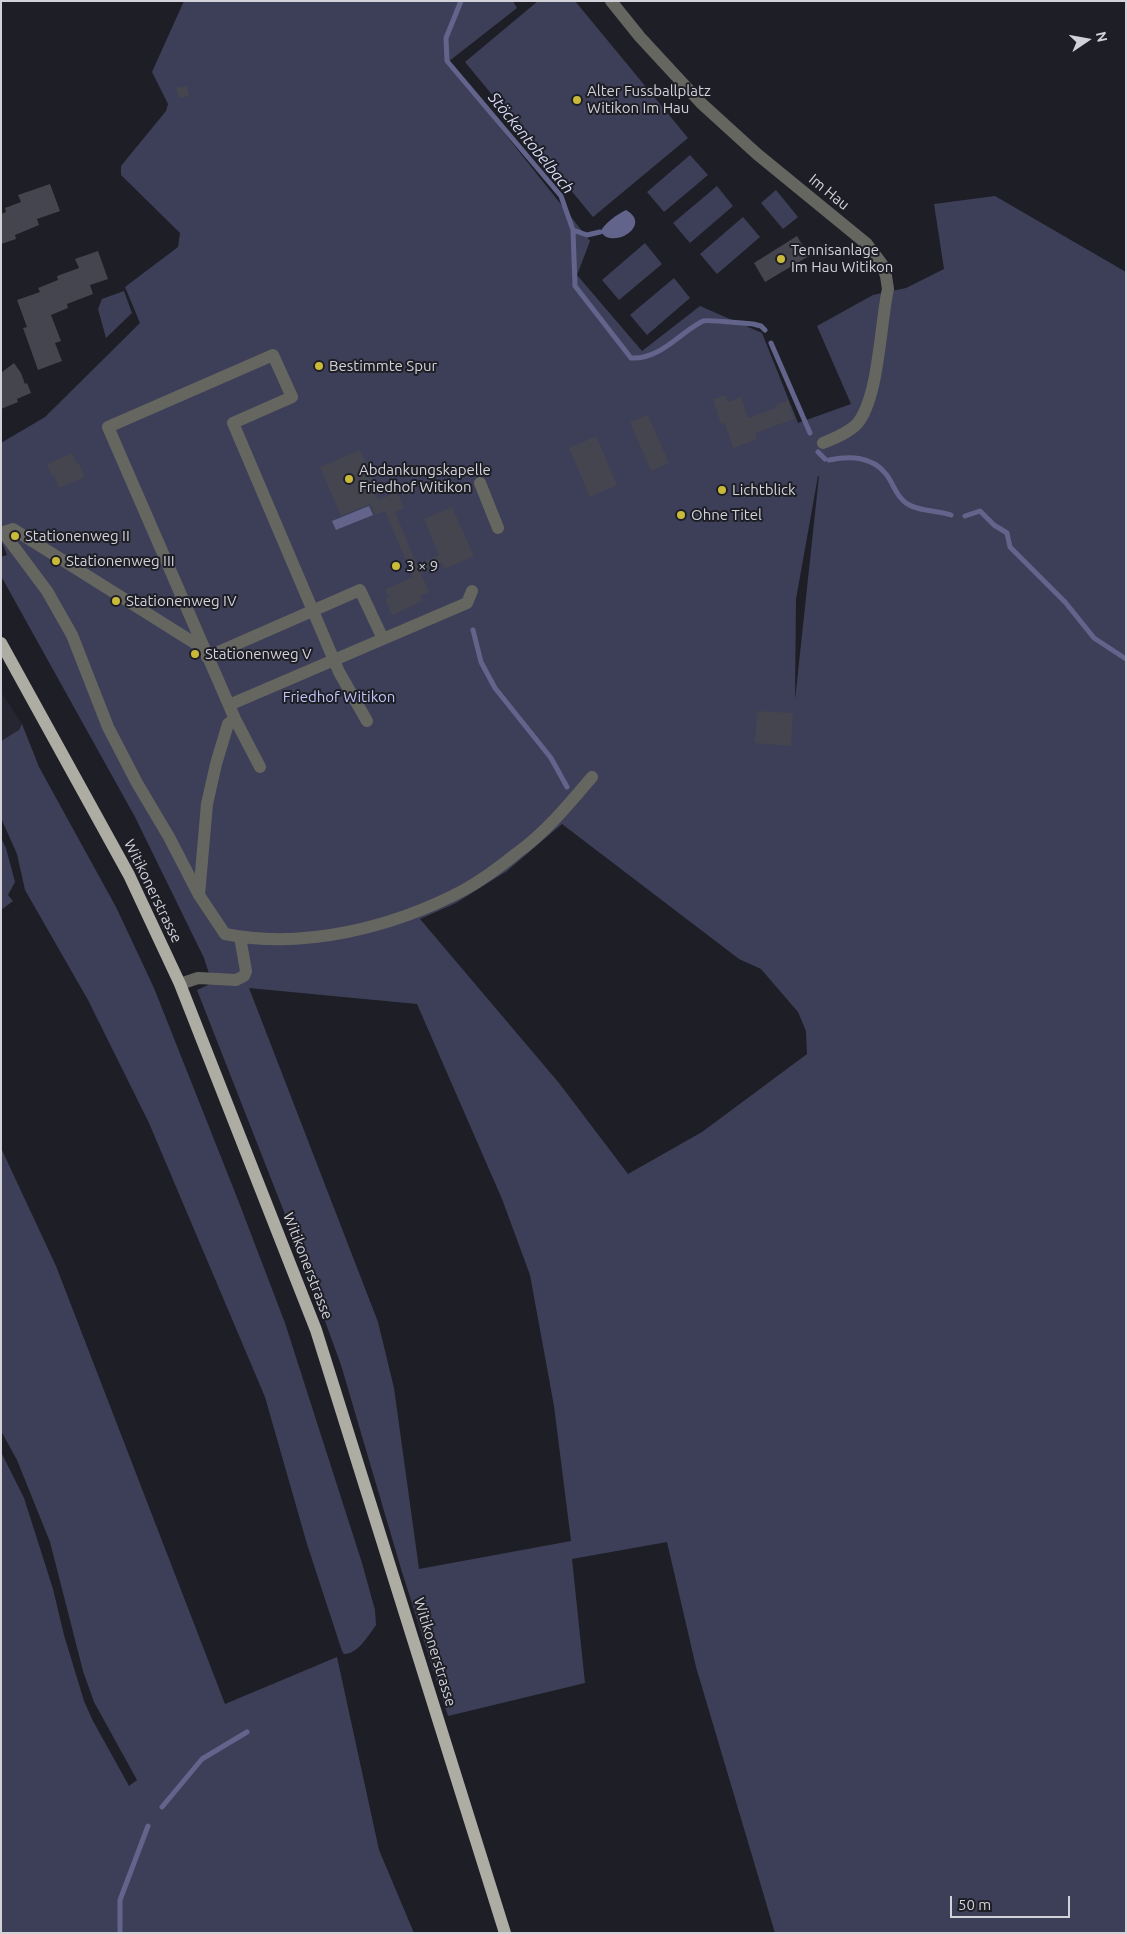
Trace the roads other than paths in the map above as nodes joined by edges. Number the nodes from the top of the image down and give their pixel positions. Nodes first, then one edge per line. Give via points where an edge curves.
1 (611, 1) edge
2 (823, 443) dead end
3 (480, 483) dead end
4 (498, 528) dead end
5 (2, 532) edge
6 (472, 592) dead end
7 (313, 610) junction
8 (383, 639) junction
9 (1, 643) edge
10 (206, 653) junction
11 (334, 660) junction
12 (229, 705) junction
13 (235, 719) junction
14 (366, 721) dead end
15 (260, 767) dead end
16 (592, 777) dead end
17 (199, 895) junction
18 (240, 937) junction
19 (180, 984) junction
20 (505, 1933) edge

1 - 2 street, Im Hau via 700,103 867,244 882,264 888,289 868,407 856,424 842,435
3 - 4 street
5 - 10 street via 13,529
5 - 17 street via 47,591 72,635 108,727
6 - 8 street via 467,603
7 - 8 street via 360,590
7 - 10 street
7 - 10 street via 233,423 292,397 274,355 108,427
7 - 11 street
8 - 11 street
9 - 19 main road, Witikonerstrasse via 129,875
10 - 12 street
11 - 12 street
11 - 14 street
12 - 13 street
13 - 15 street
13 - 17 street via 228,724 207,804
16 - 18 street via 553,821 518,852 466,889 444,900 409,915 346,932 292,938
17 - 18 street via 225,934
18 - 19 street via 246,970 244,976 236,980 198,978
19 - 20 main road, Witikonerstrasse via 316,1330

